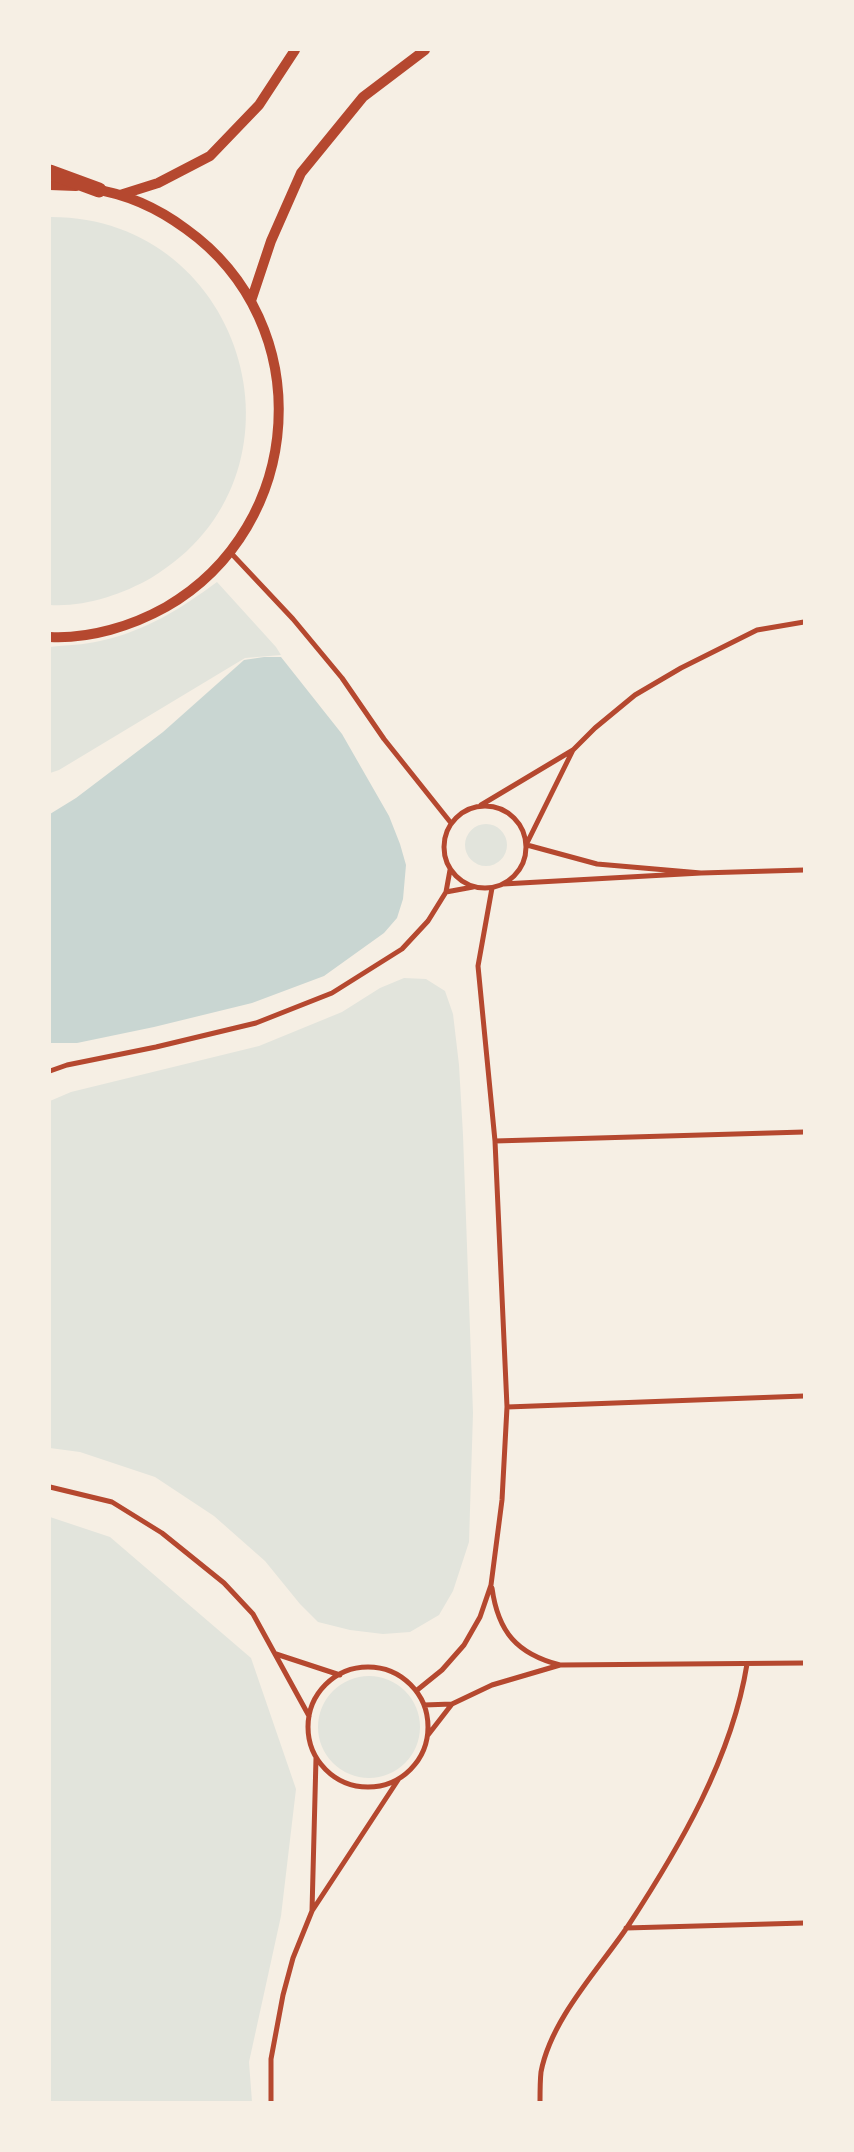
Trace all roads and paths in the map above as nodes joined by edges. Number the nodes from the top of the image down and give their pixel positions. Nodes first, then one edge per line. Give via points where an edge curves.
1 (295, 50) edge
2 (425, 50) edge
3 (50, 172) edge
4 (50, 185) edge
5 (99, 190) junction
6 (120, 195) junction
7 (251, 301) junction
8 (230, 552) junction
9 (804, 622) edge
10 (50, 637) edge
11 (573, 750) junction
12 (481, 805) junction
13 (451, 823) junction
14 (527, 844) junction
15 (450, 870) junction
16 (804, 870) edge
17 (700, 873) junction
18 (503, 884) junction
19 (473, 887) junction
20 (492, 888) junction
21 (446, 892) junction
22 (50, 1071) edge
23 (804, 1132) edge
24 (495, 1141) junction
25 (804, 1396) edge
26 (507, 1407) junction
27 (50, 1487) edge
28 (491, 1585) junction
29 (275, 1654) junction
30 (804, 1663) edge
31 (747, 1664) junction
32 (560, 1666) junction
33 (340, 1674) junction
34 (416, 1691) junction
35 (452, 1704) junction
36 (424, 1705) junction
37 (309, 1716) junction
38 (428, 1736) junction
39 (316, 1758) junction
40 (398, 1780) junction
41 (312, 1911) junction
42 (804, 1923) edge
43 (626, 1928) junction
44 (270, 2102) edge
45 (540, 2102) edge

1 - 6 main road via 259,105 210,156 158,183
2 - 7 main road via 363,97 301,173 271,241
3 - 5 highway
4 - 5 main road
5 - 6 main road
6 - 7 main road via 147,205 196,235 217,255
7 - 8 main road via 273,356 280,415 277,445 261,502
8 - 10 main road via 182,597 153,614 91,634
8 - 13 street via 342,678 384,739
9 - 11 street via 757,630 681,668 635,694
11 - 12 street
11 - 14 street
12 - 13 street via 459,814
12 - 14 street via 503,809 519,823
13 - 15 street via 443,846
14 - 17 street via 597,864
14 - 18 street via 524,861 516,875
15 - 19 street
15 - 21 street
16 - 17 street
17 - 18 street
18 - 20 street
19 - 20 street
19 - 21 street
20 - 24 street via 478,966
21 - 22 street via 428,921 402,949 332,993 256,1023
23 - 24 street
24 - 26 street
25 - 26 street
26 - 28 street via 502,1500
27 - 29 street via 112,1502 162,1533 224,1583 252,1614
28 - 32 street via 500,1622 511,1638 525,1651
28 - 34 street via 480,1617 464,1645 442,1670
29 - 33 street
29 - 37 street
30 - 31 street
31 - 32 street
31 - 43 street via 738,1709 695,1812 666,1866
32 - 35 street via 492,1686
33 - 34 street via 360,1668 376,1668 392,1672
33 - 37 street via 319,1692
34 - 36 street
35 - 36 street
35 - 38 street
36 - 38 street
37 - 39 street via 309,1741
38 - 40 street via 418,1761
39 - 40 street via 328,1773 343,1782 362,1787
39 - 41 street
40 - 41 street
41 - 44 street via 293,1958 283,1995 271,2058
42 - 43 street
43 - 45 street via 586,1982 554,2034 541,2071

